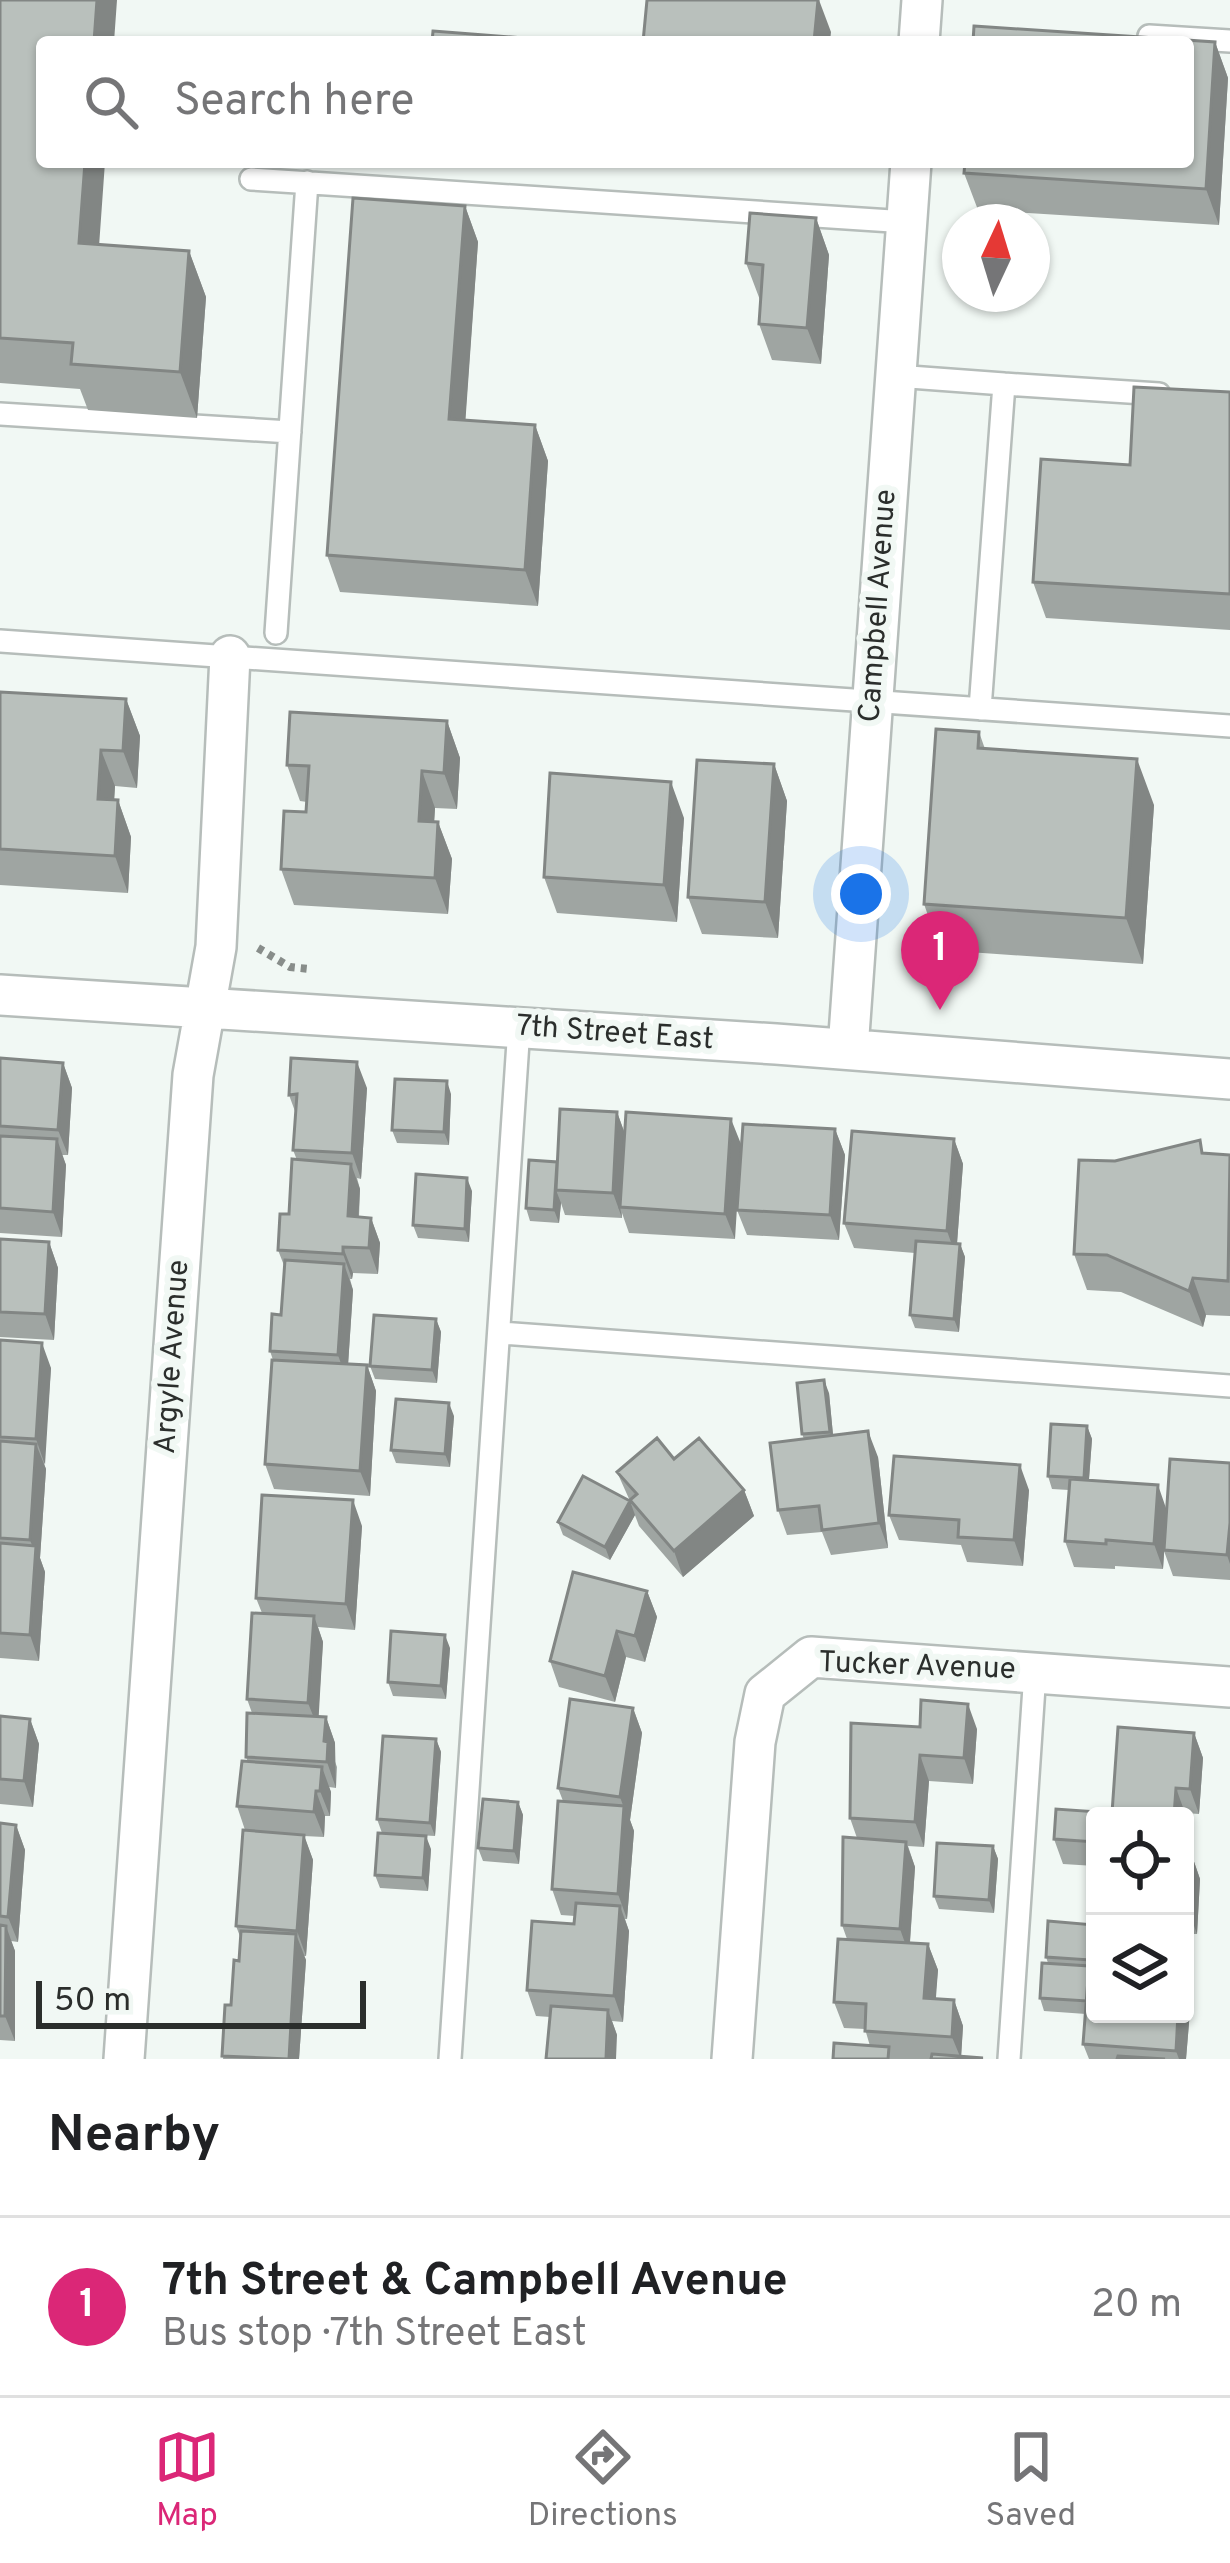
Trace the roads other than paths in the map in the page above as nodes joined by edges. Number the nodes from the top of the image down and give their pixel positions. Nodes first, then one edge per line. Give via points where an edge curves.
1 (922, 0) edge
2 (919, 36) edge
3 (1194, 38) edge
4 (1230, 40) edge
5 (911, 168) edge
6 (251, 179) dead end
7 (307, 182) junction
8 (907, 222) junction
9 (896, 376) junction
10 (1004, 385) junction
11 (1185, 396) edge
12 (0, 414) edge
13 (290, 432) junction
14 (276, 633) dead end
15 (0, 641) edge
16 (230, 656) junction
17 (872, 702) junction
18 (980, 709) junction
19 (1230, 726) edge
20 (0, 995) edge
21 (203, 1008) junction
22 (519, 1027) junction
23 (848, 1049) junction
24 (1230, 1079) edge
25 (500, 1333) junction
26 (1230, 1386) edge
27 (1036, 1672) junction
28 (1230, 1687) edge
29 (124, 2059) edge
30 (450, 2059) edge
31 (732, 2059) edge
32 (1009, 2059) edge

1 - 2 street
3 - 4 lane
5 - 8 street, Campbell Avenue
6 - 7 lane
7 - 8 lane
7 - 13 lane
8 - 9 street, Campbell Avenue
9 - 10 lane
9 - 17 street, Campbell Avenue
10 - 11 lane
10 - 18 lane
12 - 13 lane
13 - 14 lane
15 - 16 lane
16 - 17 lane
16 - 21 street, Argyle Avenue via 216,947
17 - 18 lane
17 - 23 street, Campbell Avenue
18 - 19 lane
20 - 21 street, 7th Street East
21 - 22 street, 7th Street East
21 - 29 street, Argyle Avenue
22 - 23 street, 7th Street East
22 - 25 lane
23 - 24 street, 7th Street East
25 - 26 lane
25 - 30 lane
27 - 28 street, Tucker Avenue
27 - 31 street, Tucker Avenue via 811,1657 765,1694
27 - 32 lane

